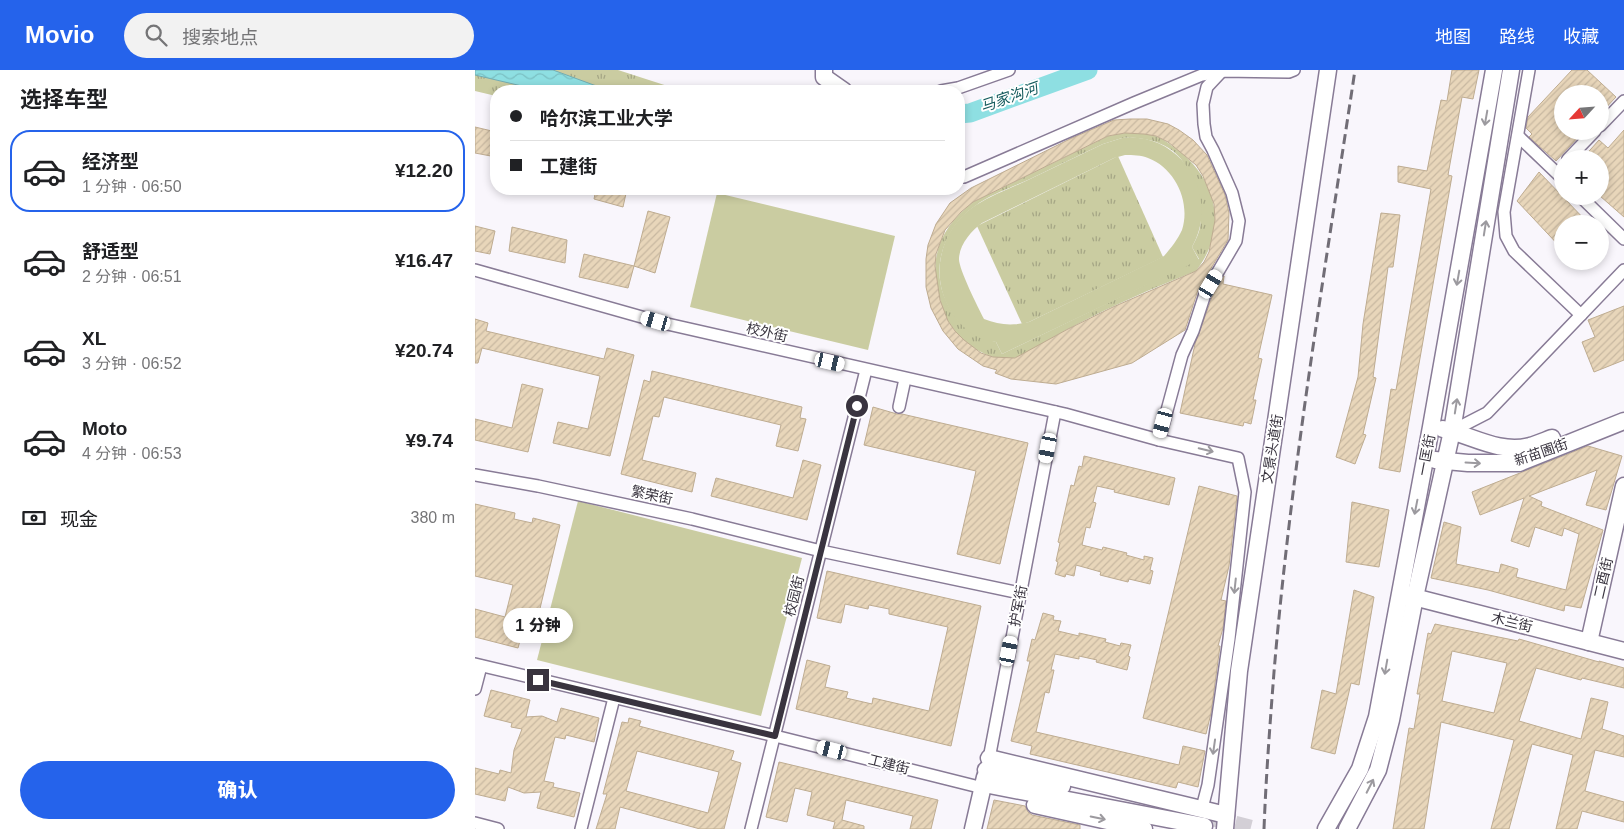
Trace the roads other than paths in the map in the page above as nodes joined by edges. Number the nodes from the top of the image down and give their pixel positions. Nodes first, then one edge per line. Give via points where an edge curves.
1 (824, 70) edge
2 (1009, 70) edge
3 (1294, 70) edge
4 (1328, 70) edge
5 (1495, 70) edge
6 (1511, 70) edge
7 (1529, 70) edge
8 (1222, 71) junction
9 (835, 85) edge
10 (965, 86) edge
11 (1624, 101) edge
12 (1609, 117) edge
13 (1518, 136) junction
14 (1586, 140) edge
15 (1577, 150) edge
16 (1554, 166) edge
17 (965, 178) edge
18 (1589, 205) edge
19 (1624, 239) edge
20 (475, 270) edge
21 (1624, 270) edge
22 (1581, 316) junction
23 (867, 370) junction
24 (905, 379) junction
25 (899, 407) dead end
26 (1055, 412) junction
27 (1624, 412) edge
28 (1624, 421) edge
29 (1431, 427) junction
30 (1452, 431) junction
31 (1159, 440) junction
32 (1425, 458) junction
33 (1445, 461) junction
34 (475, 475) edge
35 (1624, 486) edge
36 (821, 551) junction
37 (1021, 593) junction
38 (1407, 595) junction
39 (1589, 642) junction
40 (1624, 651) edge
41 (478, 665) edge
42 (475, 690) edge
43 (614, 698) junction
44 (775, 736) junction
45 (985, 778) junction
46 (1204, 817) junction
47 (1226, 822) edge
48 (475, 823) edge
49 (1118, 826) edge
50 (498, 829) edge
51 (581, 829) edge
52 (751, 829) edge
53 (973, 829) edge
54 (1144, 829) edge
55 (1326, 829) edge
56 (1347, 829) edge

1 - 9 main road via 823,77
2 - 10 street
3 - 8 street
4 - 47 main road, 文景头道街 via 1239,671
5 -> 29 main road, 一匡街
30 -> 6 main road, 一匡街
7 - 13 street
8 - 17 street via 1202,75 1134,103
8 - 31 street via 1207,87 1203,104 1204,124 1206,137 1233,193 1239,221 1236,241 1205,294 1182,355
11 - 12 street
13 - 16 street
13 - 22 street via 1504,212 1506,236 1514,251
14 - 15 street
18 - 19 street
20 - 23 street, 校外街 via 673,326
21 - 22 street
22 - 30 street via 1487,413
23 - 24 street, 校外街
23 - 36 street, 校园街
24 - 25 street
24 - 26 street, 校外街
26 - 31 street, 校外街
26 - 37 street, 护军街
27 - 30 main road, 新苗圃街 via 1529,447 1497,446
33 -> 28 main road, 新苗圃街 via 1519,463
29 - 30 main road, 新苗圃街
29 - 32 main road, 一匡街
30 - 33 main road, 一匡街
31 -> 46 street, 校外街 via 1238,458 1245,492 1229,639
32 - 33 main road, 新苗圃街
32 -> 38 main road, 一匡街
33 - 38 main road, 一匡街
34 - 36 street, 繁荣街 via 692,519
35 - 39 main road, 二酉街
36 - 37 street, 繁荣街
36 - 44 street, 校园街
37 - 45 street, 护军街
38 - 39 main road, 木兰街
38 -> 55 main road, 一匡街 via 1377,717 1360,769
56 -> 38 main road, 一匡街 via 1378,770 1391,720
39 - 40 main road, 木兰街
41 - 42 street
41 - 43 street, 工建街
43 - 44 street, 工建街
43 - 51 street
44 - 45 street, 工建街
44 - 52 street, 校园街
45 - 46 main road, 工建街
45 - 46 main road, 工建街
45 -> 49 main road, 工建街
45 - 53 main road, 护军街
46 - 47 main road, 工建街
48 - 50 street
49 - 54 main road, 工建街

